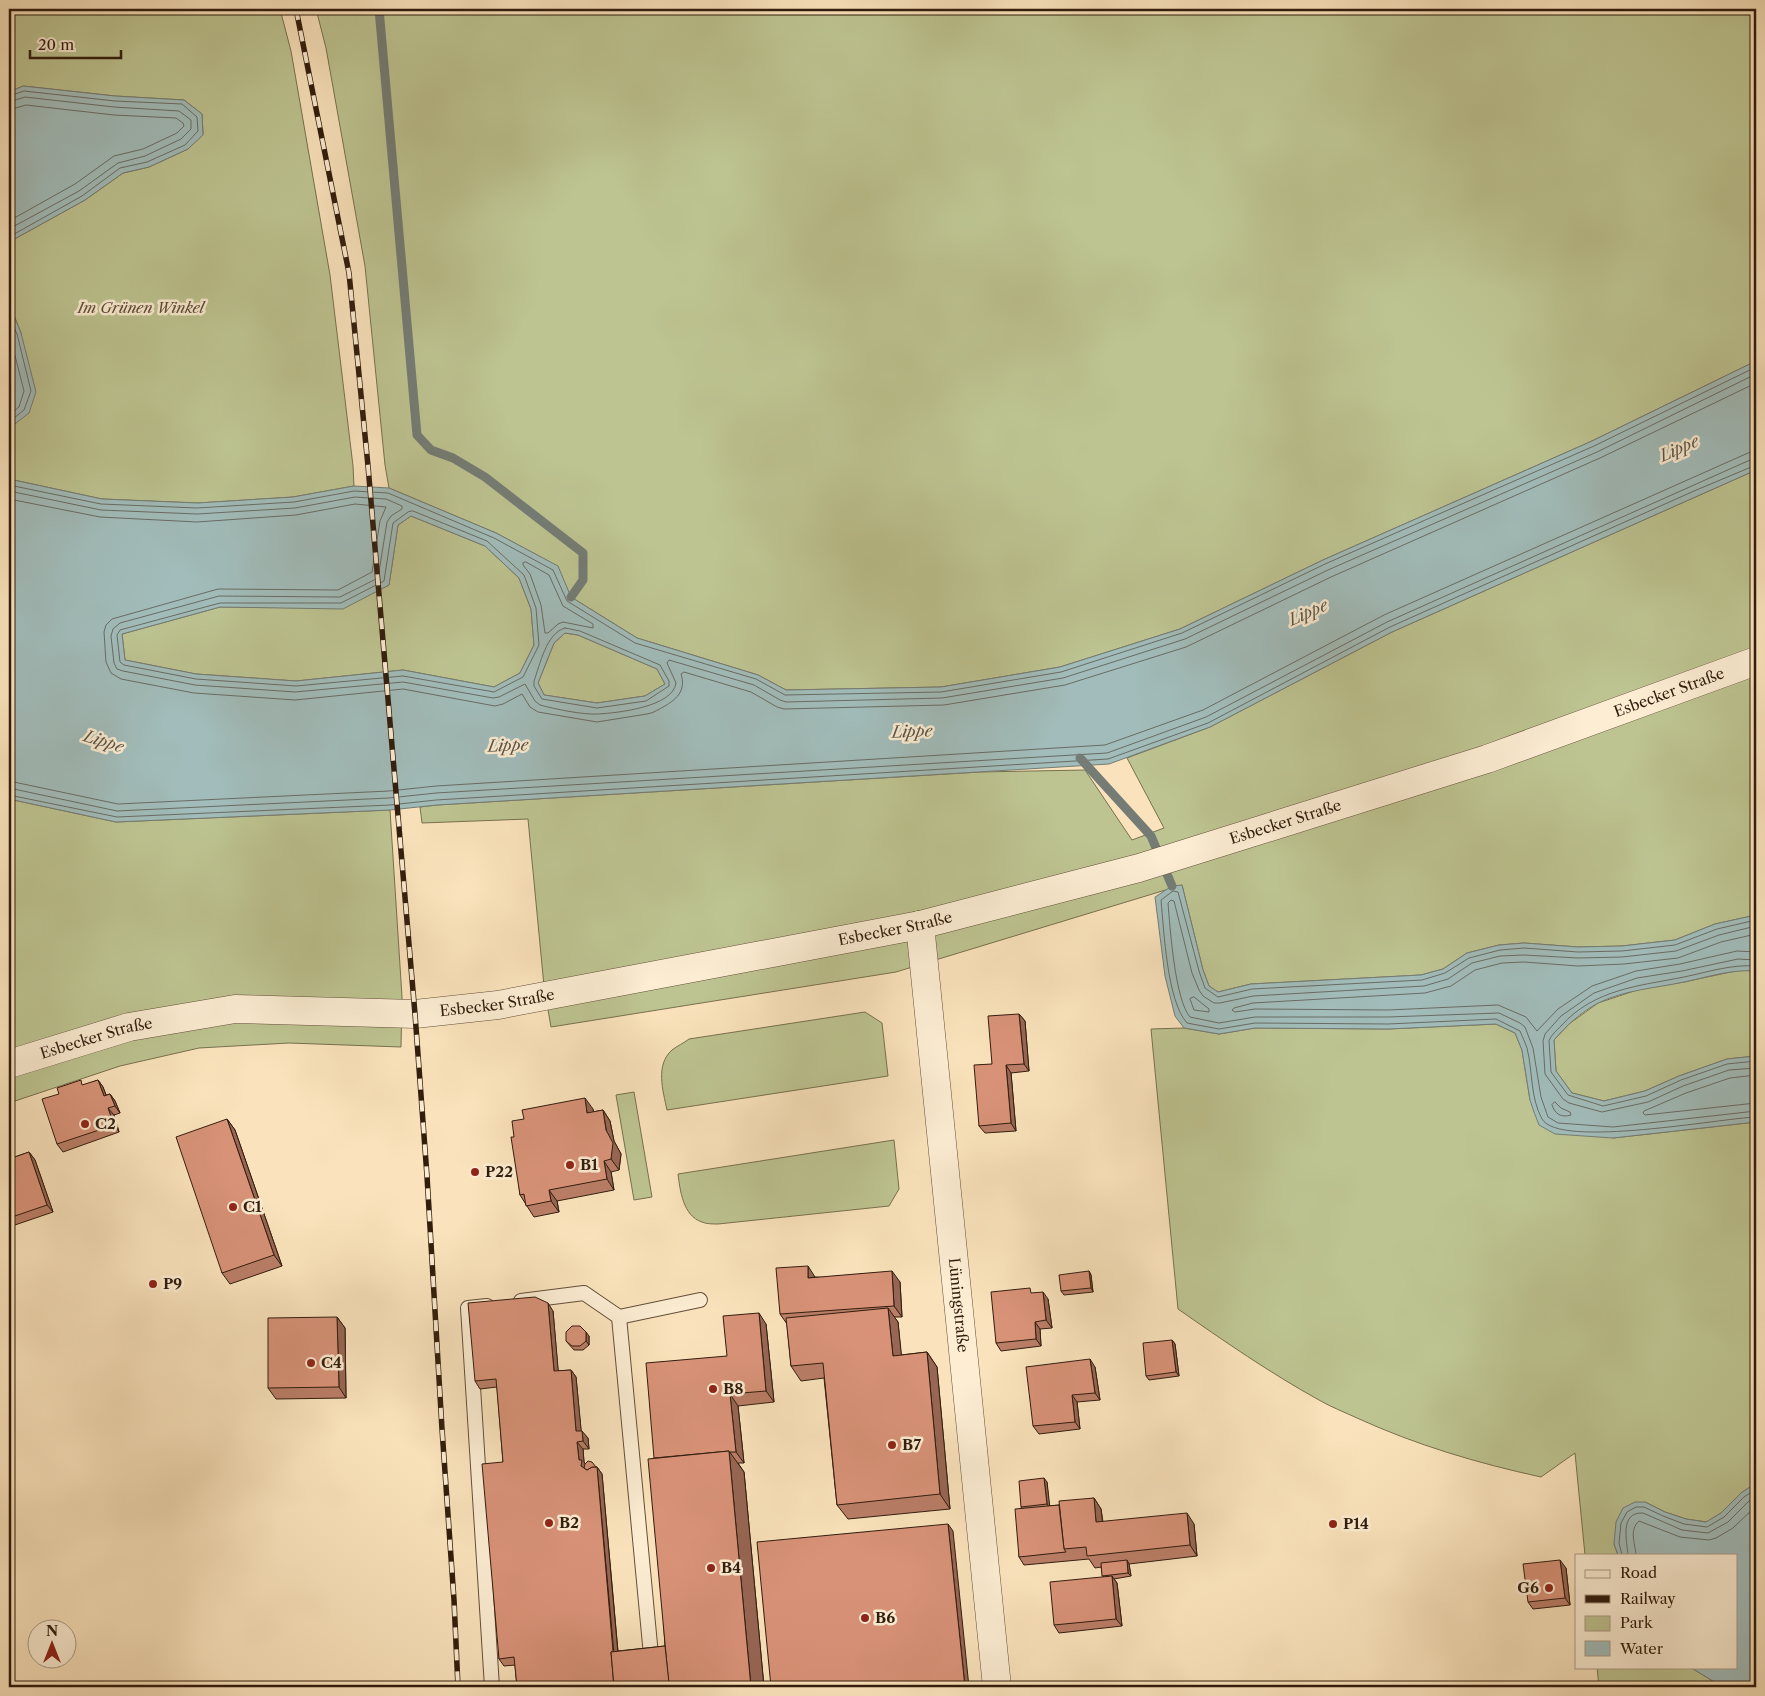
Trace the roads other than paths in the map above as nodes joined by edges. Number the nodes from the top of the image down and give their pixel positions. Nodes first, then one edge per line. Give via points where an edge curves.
1 (1756, 660) edge
2 (920, 925) junction
3 (9, 1064) edge
4 (700, 1300) dead end
5 (618, 1317) junction
6 (492, 1687) edge
7 (654, 1687) edge
8 (997, 1687) edge

1 - 2 street, Esbecker Straße via 1487,759 1177,856
2 - 3 street, Esbecker Straße via 498,1005 415,1014 234,1009 129,1027
2 - 8 street, Lüningstraße
4 - 5 lane
5 - 6 lane via 584,1293 468,1308
5 - 7 lane

